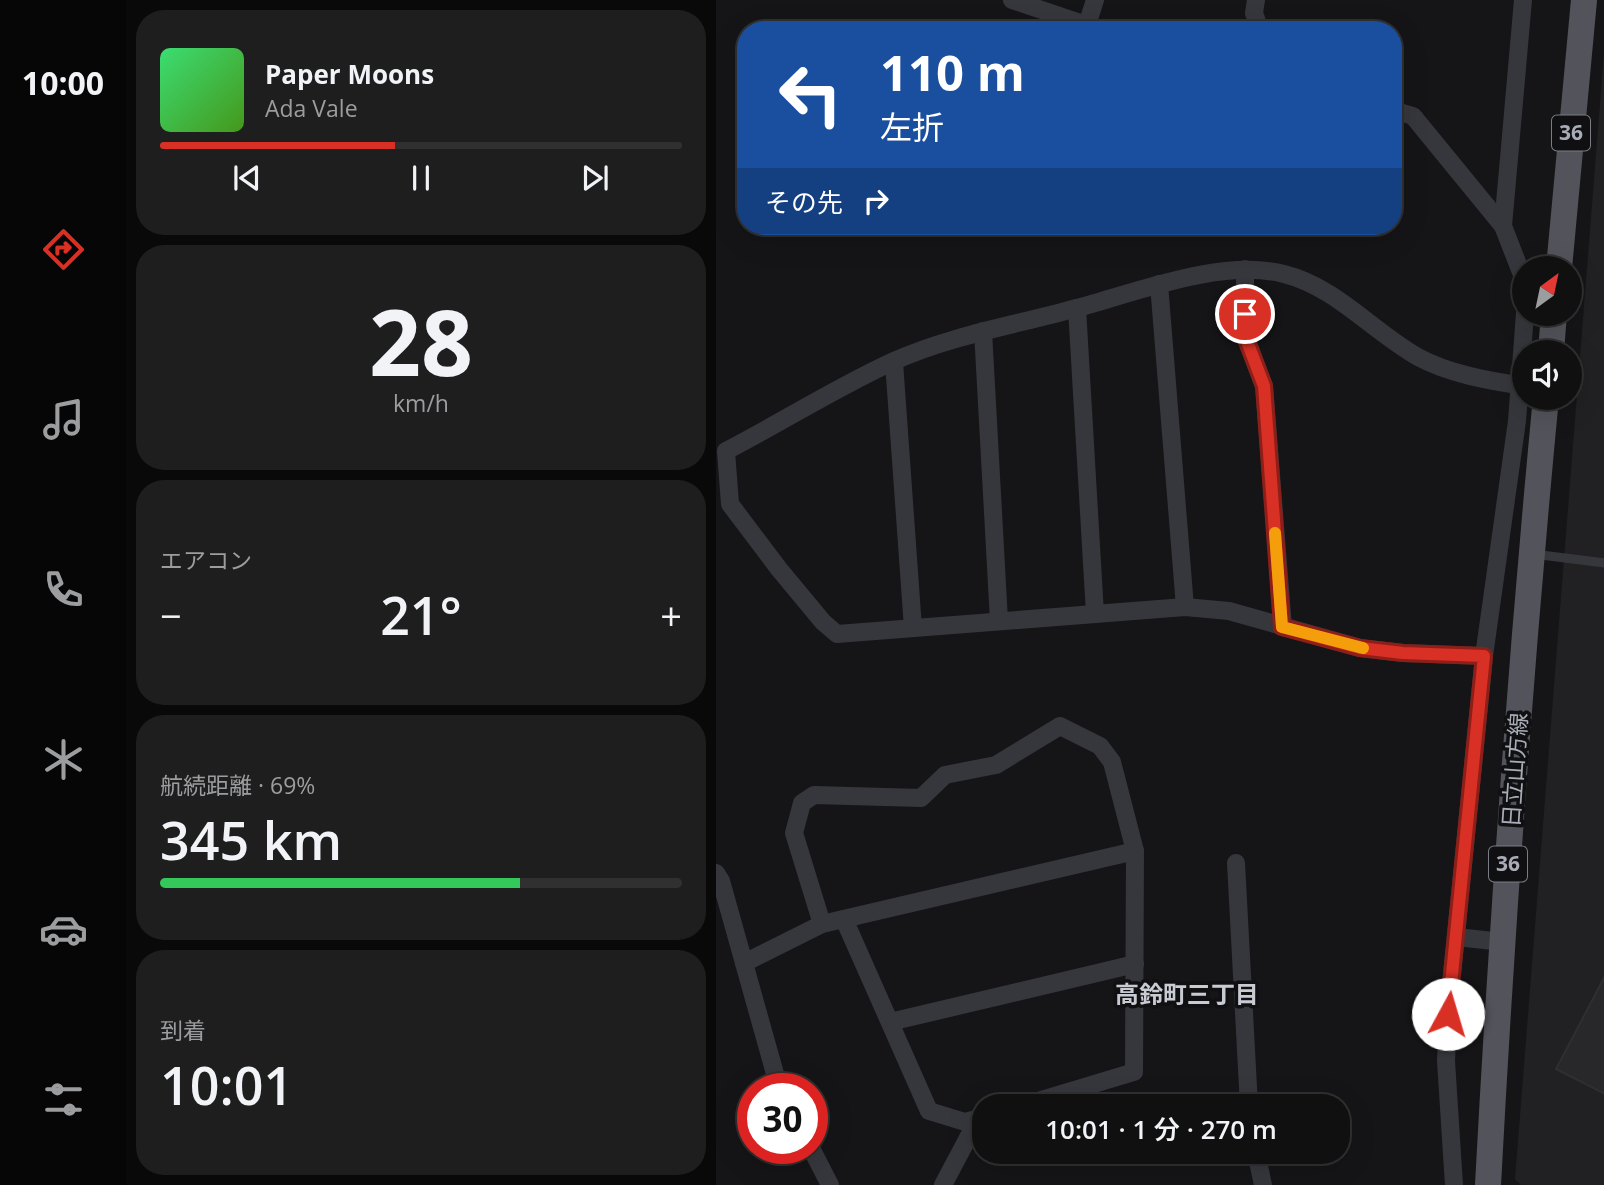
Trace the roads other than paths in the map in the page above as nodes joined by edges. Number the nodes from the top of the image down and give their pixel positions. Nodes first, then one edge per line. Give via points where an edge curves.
1 (1012, 0) edge
2 (1095, 0) edge
3 (1523, 0) edge
4 (1583, 0) edge
5 (1076, 21) edge
6 (1094, 21) edge
7 (1402, 113) edge
8 (1503, 226) junction
9 (1515, 256) edge
10 (1560, 256) edge
11 (1245, 269) junction
12 (1159, 284) junction
13 (1077, 308) junction
14 (983, 331) junction
15 (894, 362) junction
16 (1512, 384) edge
17 (1519, 410) edge
18 (1545, 410) edge
19 (1532, 553) junction
20 (1604, 563) edge
21 (1185, 607) junction
22 (1095, 614) junction
23 (999, 621) junction
24 (1282, 627) junction
25 (913, 628) junction
26 (1484, 656) junction
27 (1135, 851) junction
28 (1236, 863) dead end
29 (716, 873) edge
30 (844, 919) junction
31 (822, 924) junction
32 (1456, 937) junction
33 (1503, 942) junction
34 (744, 963) junction
35 (1135, 964) junction
36 (890, 1022) junction
37 (776, 1073) edge
38 (1061, 1094) edge
39 (1248, 1094) edge
40 (972, 1120) edge
41 (972, 1134) edge
42 (819, 1164) edge
43 (1259, 1164) edge
44 (830, 1185) edge
45 (943, 1185) edge
46 (1263, 1185) edge
47 (1454, 1185) edge
48 (1488, 1185) edge

1 - 5 street
2 - 6 street
3 - 8 street
4 - 10 main road, 36
7 - 8 street via 1413,116
8 - 9 street
11 - 12 street
11 - 16 street via 1282,273 1308,282 1426,361
11 - 24 street via 1245,336 1264,386
12 - 13 street
12 - 21 street
13 - 14 street
13 - 22 street
14 - 15 street
14 - 23 street
15 - 25 street
15 - 25 street via 726,451 730,504 823,622 837,634
17 - 26 street
18 - 19 main road, 日立山方線 / 36
19 - 20 lane
19 - 33 main road, 日立山方線 / 36
21 - 22 street
21 - 24 street via 1229,611
22 - 23 street
23 - 25 street
24 - 26 street via 1360,648
26 - 32 street
27 - 30 street
27 - 31 street via 1113,762 1100,746 1061,726 996,765 945,775 921,797 815,795 802,803 794,833
27 - 35 street
28 - 39 street
29 - 34 street
30 - 31 street
30 - 36 street
31 - 34 street
32 - 33 street
32 - 47 street via 1446,1062
33 - 48 main road, 日立山方線 / 36
34 - 37 street
35 - 36 street
35 - 38 street via 1134,1072
36 - 40 street via 928,1111
41 - 45 street
42 - 44 street
43 - 46 street

